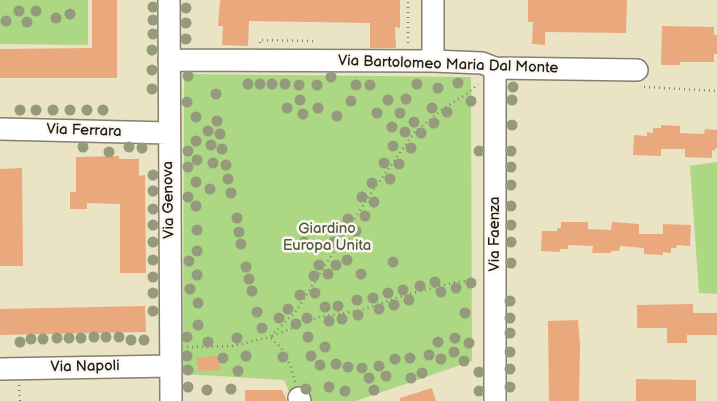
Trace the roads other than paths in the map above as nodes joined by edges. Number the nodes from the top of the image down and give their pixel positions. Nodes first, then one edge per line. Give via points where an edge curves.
1 (169, 0) edge
2 (433, 0) edge
3 (169, 60) junction
4 (433, 62) junction
5 (495, 68) junction
6 (637, 70) dead end
7 (0, 129) edge
8 (169, 133) junction
9 (171, 357) junction
10 (0, 369) edge
11 (171, 401) edge
12 (495, 401) edge

1 - 3 street, Via Genova
2 - 4 street
3 - 4 street, Via Bartolomeo Maria Dal Monte
3 - 8 street, Via Genova
4 - 5 street, Via Bartolomeo Maria Dal Monte via 482,64
5 - 6 street, Via Bartolomeo Maria Dal Monte
5 - 12 street, Via Faenza
7 - 8 street, Via Ferrara
8 - 9 street, Via Genova
9 - 10 street, Via Napoli
9 - 11 street, Via Genova

